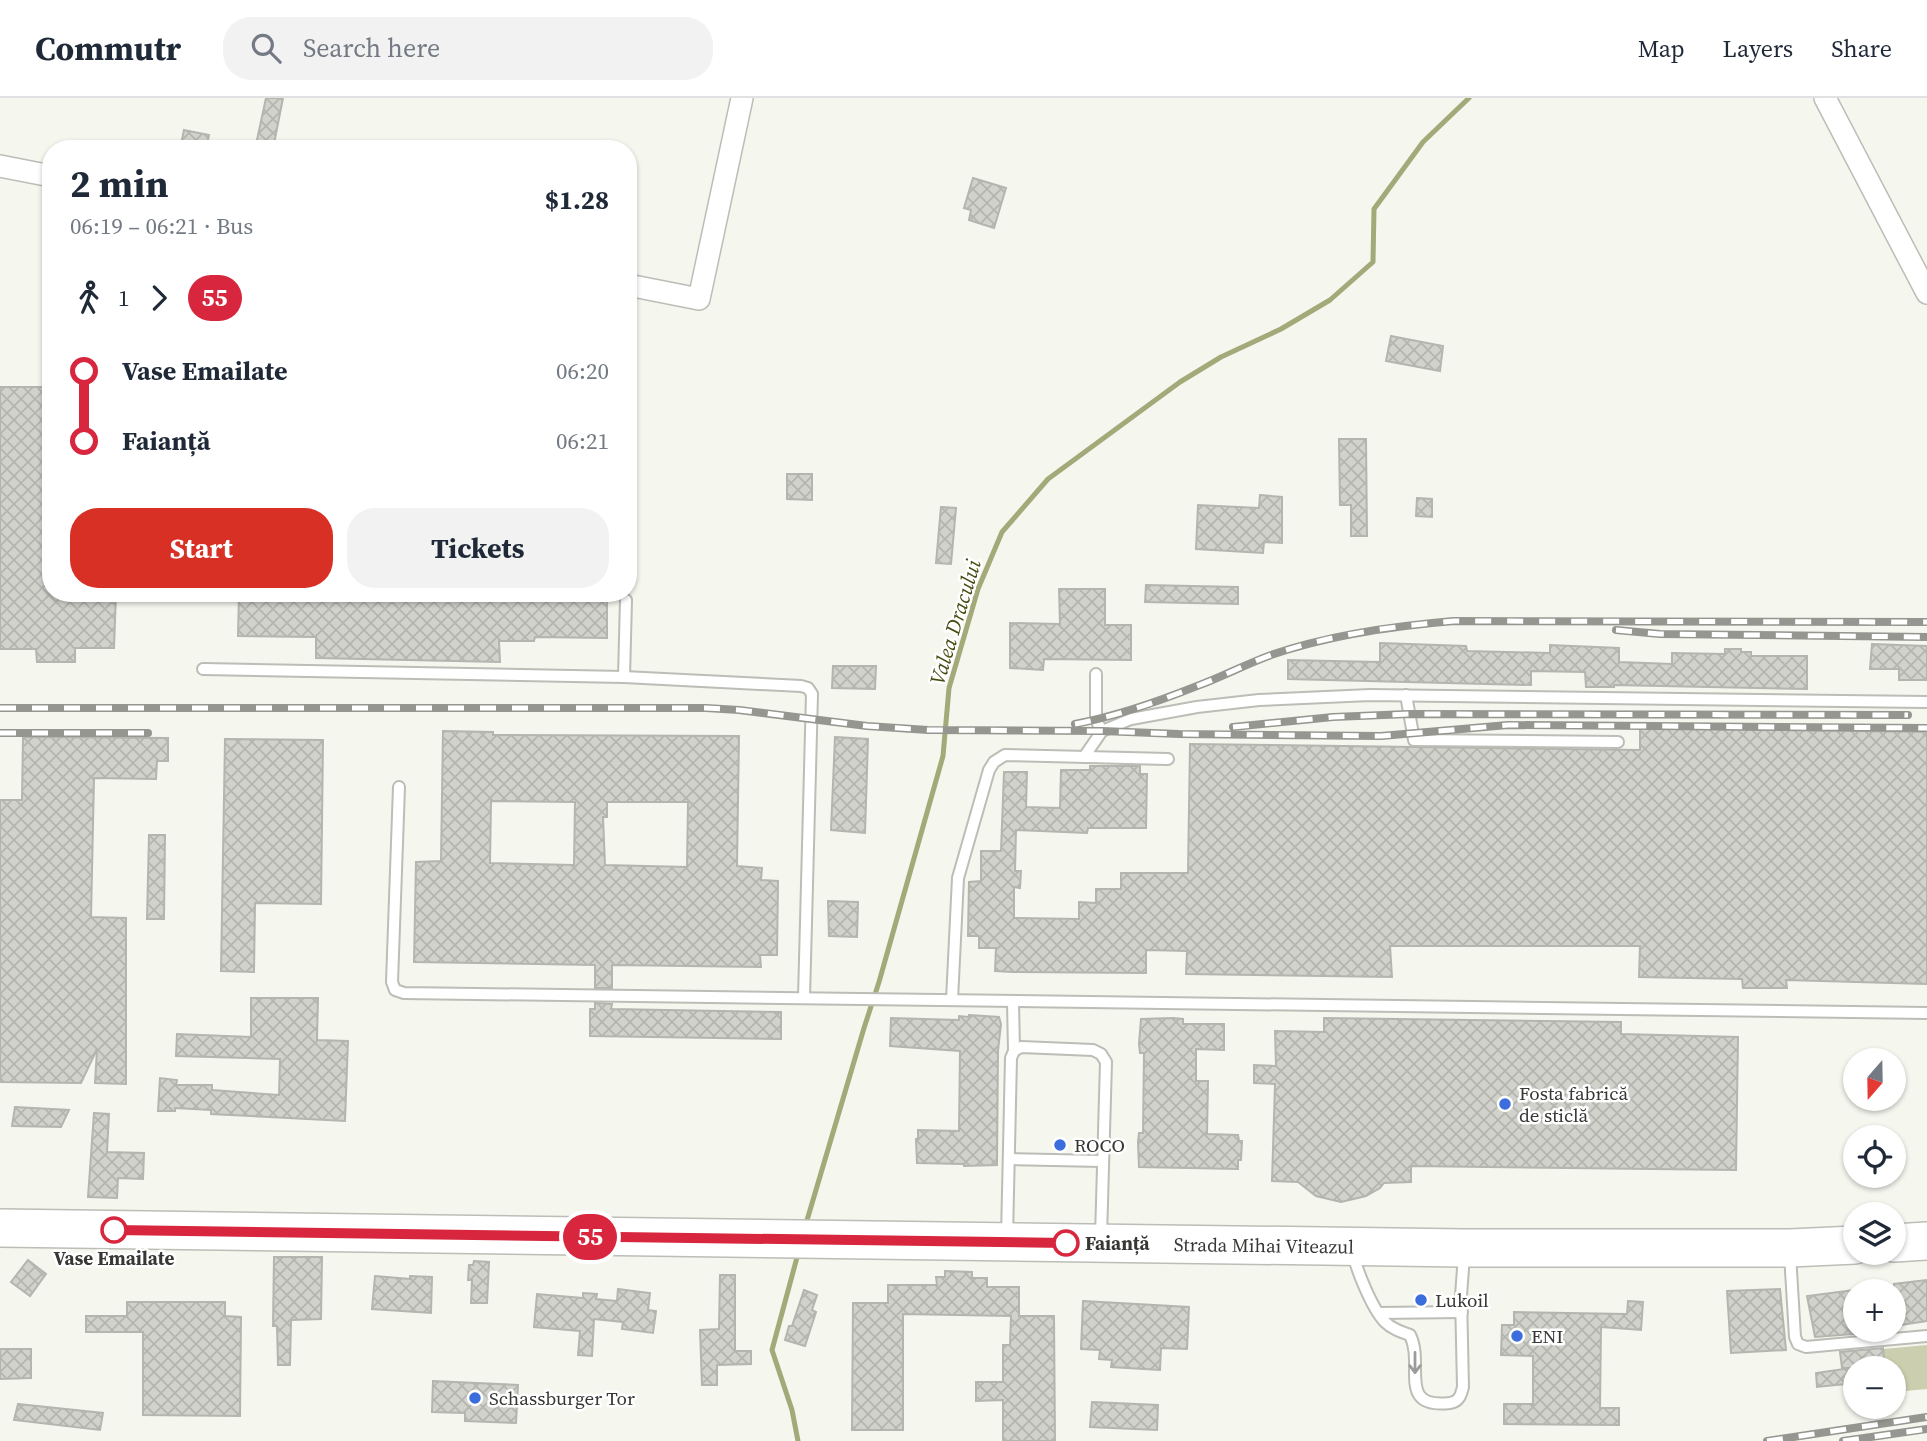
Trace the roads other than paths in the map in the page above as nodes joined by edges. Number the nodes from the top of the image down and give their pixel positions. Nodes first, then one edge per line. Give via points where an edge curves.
1 (742, 98) edge
2 (1831, 103) edge
3 (0, 166) edge
4 (42, 174) edge
5 (637, 287) edge
6 (1927, 293) edge
7 (626, 602) edge
8 (203, 669) dead end
9 (1096, 674) dead end
10 (624, 677) junction
11 (1406, 695) junction
12 (1927, 702) edge
13 (1102, 731) junction
14 (1618, 742) dead end
15 (1084, 757) junction
16 (1168, 759) dead end
17 (399, 787) dead end
18 (804, 998) junction
19 (952, 1000) junction
20 (1013, 1001) junction
21 (1927, 1013) edge
22 (1014, 1051) junction
23 (1010, 1159) junction
24 (1102, 1161) junction
25 (3, 1231) edge
26 (1006, 1241) junction
27 (1927, 1241) edge
28 (1906, 1242) edge
29 (1101, 1244) junction
30 (1353, 1246) junction
31 (1843, 1246) edge
32 (1464, 1248) junction
33 (1790, 1248) junction
34 (1379, 1312) junction
35 (1462, 1312) junction
36 (1927, 1336) edge

1 - 5 street via 699,299
2 - 6 street
3 - 4 street
7 - 10 lane
8 - 10 lane
9 - 13 lane via 1096,720
10 - 18 lane via 801,686 812,694
11 - 12 lane
11 - 13 lane via 1247,701 1131,719
11 - 14 lane via 1414,740
13 - 15 lane
15 - 16 lane
15 - 19 lane via 1005,755 989,770 958,878
17 - 18 lane via 395,990
18 - 19 lane
19 - 20 lane
20 - 21 lane
20 - 22 lane
22 - 23 lane
22 - 24 lane via 1021,1047 1101,1054 1105,1062
23 - 24 lane
23 - 26 lane
24 - 29 lane
25 - 26 highway, Strada Mihai Viteazul
26 - 29 highway, Strada Mihai Viteazul
27 - 28 highway
29 - 30 highway, Strada Mihai Viteazul
30 - 32 highway, Strada Mihai Viteazul
30 - 34 lane via 1356,1268
31 - 33 highway, Strada Mihai Viteazul
32 - 33 highway, Strada Mihai Viteazul
32 - 35 lane
33 - 36 lane via 1798,1344
34 - 35 lane
34 -> 35 lane via 1393,1329 1409,1335 1415,1346 1415,1389 1428,1403 1454,1403 1460,1398

